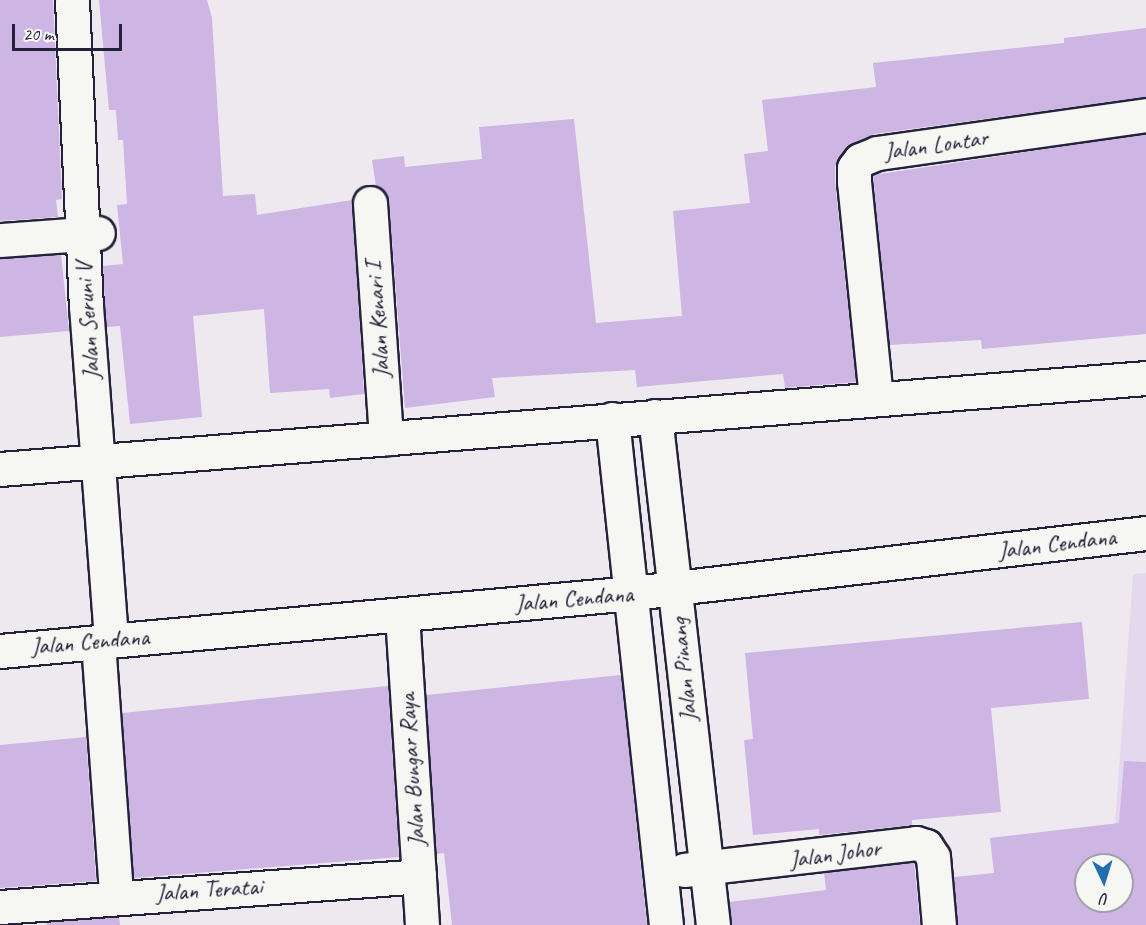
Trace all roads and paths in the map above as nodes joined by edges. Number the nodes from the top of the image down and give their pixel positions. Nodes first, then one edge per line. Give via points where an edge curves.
1 (72, 0) edge
2 (87, 0) edge
3 (1146, 115) edge
4 (370, 203) dead end
5 (90, 234) junction
6 (0, 240) edge
7 (1146, 378) edge
8 (876, 398) junction
9 (655, 416) junction
10 (612, 419) junction
11 (386, 438) junction
12 (105, 460) junction
13 (0, 469) edge
14 (1146, 533) edge
15 (675, 588) junction
16 (633, 593) junction
17 (402, 615) junction
18 (112, 640) junction
19 (0, 651) edge
20 (691, 729) junction
21 (647, 733) junction
22 (707, 868) junction
23 (662, 872) junction
24 (419, 876) junction
25 (116, 896) junction
26 (0, 907) edge
27 (33, 915) edge
28 (422, 925) edge
29 (666, 925) edge
30 (712, 925) edge
31 (939, 925) edge

1 - 5 street, Jalan Seruni V
2 - 5 street, Jalan Seruni V
3 - 8 street, Jalan Lontar via 877,153 860,160 854,168 854,182
4 - 11 street, Jalan Kenari I
5 - 6 street
5 - 12 street, Jalan Seruni V
7 - 8 street
8 - 9 street
9 - 10 street
9 - 15 street, Jalan Pinang
10 - 11 street
10 - 16 street, Jalan Pinang
11 - 12 street
12 - 13 street
12 - 18 street, Jalan Seruni V
14 - 15 street, Jalan Cendana
15 - 16 street, Jalan Cendana
15 - 20 street, Jalan Pinang
16 - 17 street, Jalan Cendana
16 - 21 street, Jalan Pinang
17 - 18 street, Jalan Cendana
17 - 24 street, Jalan Bungar Raya
18 - 19 street, Jalan Cendana
18 - 25 street, Jalan Seruni V
20 - 21 street
20 - 22 street, Jalan Pinang
21 - 23 street, Jalan Pinang
22 - 23 street, Jalan Johor
22 - 30 street, Jalan Pinang
22 - 31 street, Jalan Johor via 916,843 927,846 933,857
23 - 29 street, Jalan Pinang
24 - 25 street, Jalan Teratai
24 - 28 street, Jalan Bungar Raya
25 - 27 street, Jalan Teratai
26 - 27 street, Jalan Teratai

